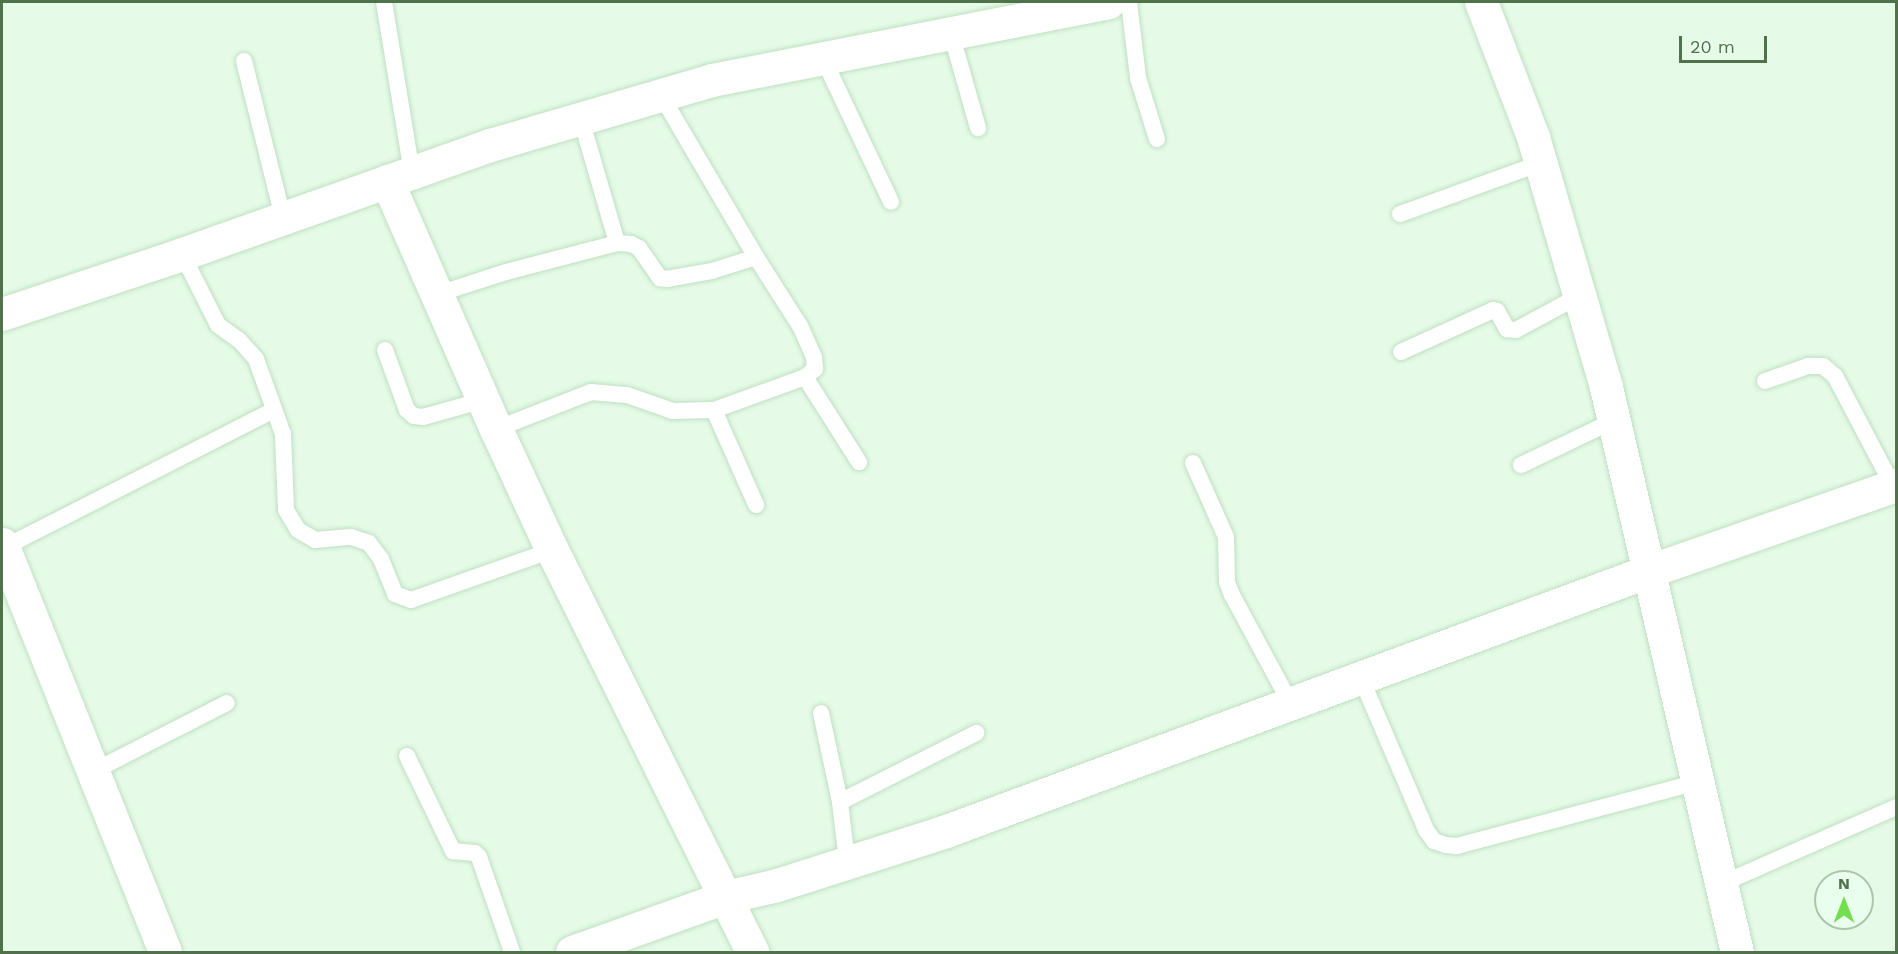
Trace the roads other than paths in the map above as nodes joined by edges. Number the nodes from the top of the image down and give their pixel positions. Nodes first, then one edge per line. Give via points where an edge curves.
1 (384, 2) edge
2 (1108, 2) edge
3 (1130, 2) edge
4 (1481, 2) edge
5 (951, 33) junction
6 (823, 58) junction
7 (244, 61) dead end
8 (661, 95) junction
9 (581, 119) junction
10 (978, 128) dead end
11 (1157, 139) dead end
12 (1541, 163) junction
13 (400, 177) junction
14 (891, 202) dead end
15 (1400, 214) dead end
16 (283, 217) junction
17 (617, 243) junction
18 (182, 254) junction
19 (756, 257) junction
20 (438, 294) junction
21 (1579, 296) junction
22 (2, 314) edge
23 (386, 350) dead end
24 (1401, 352) dead end
25 (805, 377) junction
26 (1765, 381) dead end
27 (484, 400) junction
28 (274, 410) junction
29 (714, 411) junction
30 (1615, 420) junction
31 (496, 429) junction
32 (859, 462) dead end
33 (1193, 463) dead end
34 (1521, 465) dead end
35 (1894, 485) edge
36 (756, 506) dead end
37 (2, 546) edge
38 (552, 550) junction
39 (1649, 571) junction
40 (1361, 678) junction
41 (227, 703) dead end
42 (1291, 704) junction
43 (820, 713) dead end
44 (976, 733) dead end
45 (407, 756) dead end
46 (101, 768) junction
47 (1697, 782) junction
48 (840, 802) junction
49 (1896, 807) edge
50 (847, 862) junction
51 (1721, 884) junction
52 (726, 897) junction
53 (165, 952) edge
54 (512, 952) edge
55 (572, 952) edge
56 (752, 952) edge
57 (1737, 952) edge

1 - 13 lane
2 - 5 street
3 - 11 lane via 1138,78
4 - 12 street
5 - 6 street
5 - 10 lane
6 - 8 street via 712,80
6 - 14 lane
7 - 16 lane
8 - 9 street
8 - 19 lane
9 - 13 street via 490,145
9 - 17 lane
12 - 15 lane
12 - 21 street
13 - 16 street
13 - 20 street
16 - 18 street
17 - 19 lane via 631,243 639,248 660,278 667,279
17 - 20 lane
18 - 22 street
18 - 28 lane via 218,325 252,352
19 - 25 lane via 800,326 814,357 816,369
20 - 27 street
21 - 24 lane via 1516,330 1508,329 1493,310
21 - 30 street
23 - 27 lane via 407,410 414,416
25 - 29 lane
25 - 32 lane
26 - 35 lane via 1808,366 1823,366 1835,376
27 - 31 street
28 - 37 lane
28 - 38 lane via 283,434 286,510 298,530 315,540 351,537 369,543 381,559 395,594 411,600
29 - 31 lane via 673,411 627,395 591,393
29 - 36 lane
30 - 34 lane
30 - 39 street
31 - 38 street
33 - 42 lane via 1226,537 1227,582
35 - 39 street
37 - 46 street
38 - 52 street
39 - 40 street
39 - 47 street
40 - 42 street
40 - 47 lane via 1426,830 1434,841 1446,845 1457,846
41 - 46 lane
42 - 50 street via 946,831
43 - 48 lane
44 - 48 lane
45 - 54 lane via 453,851 479,857
46 - 53 street
47 - 51 street
48 - 50 lane
49 - 51 lane
50 - 52 street
51 - 57 street
52 - 55 street
52 - 56 street

